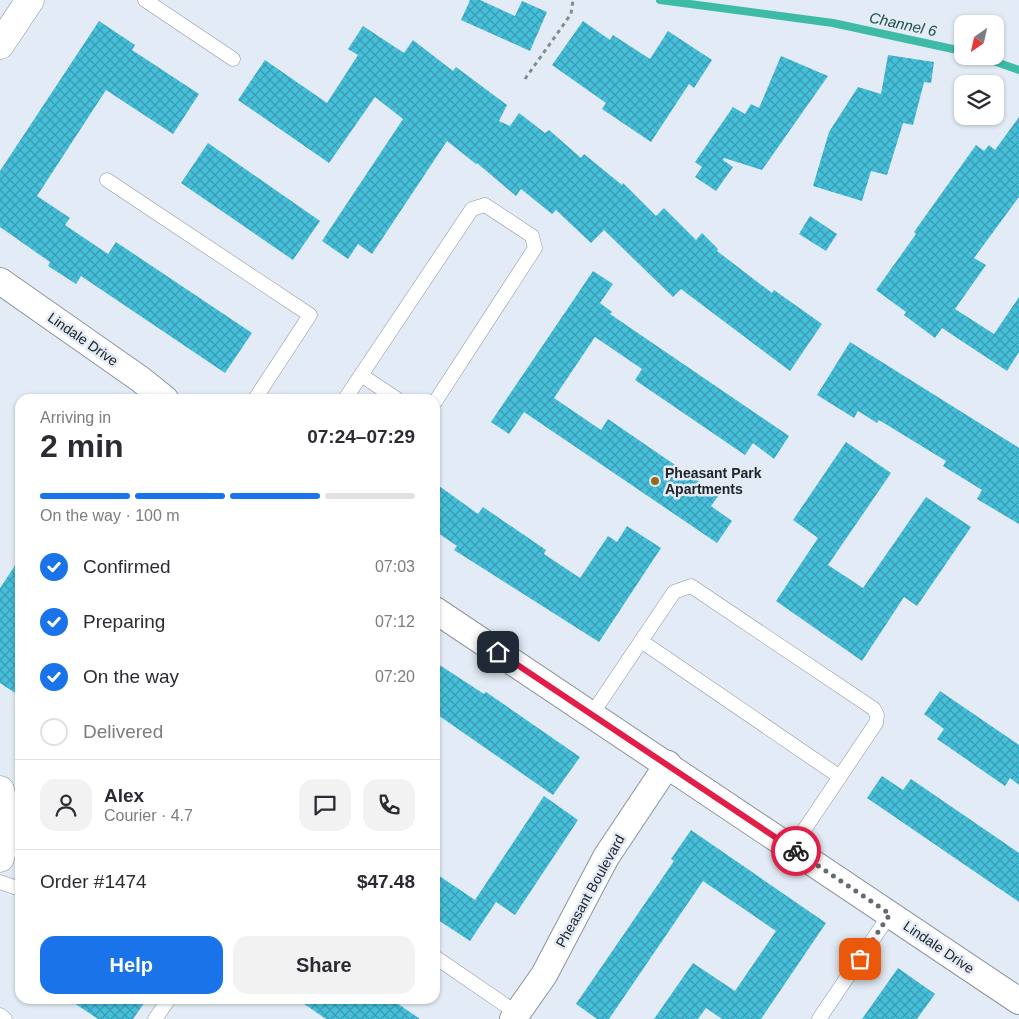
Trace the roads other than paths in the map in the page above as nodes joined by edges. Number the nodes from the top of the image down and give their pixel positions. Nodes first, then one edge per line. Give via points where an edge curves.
1 (30, 0) edge
2 (145, 0) edge
3 (0, 45) edge
4 (233, 59) dead end
5 (107, 180) dead end
6 (0, 280) edge
7 (361, 375) junction
8 (159, 394) edge
9 (258, 394) edge
10 (348, 394) edge
11 (390, 394) edge
12 (440, 394) edge
13 (440, 613) edge
14 (641, 641) junction
15 (592, 714) junction
16 (668, 764) junction
17 (840, 777) junction
18 (0, 790) edge
19 (792, 848) junction
20 (0, 858) edge
21 (0, 882) edge
22 (15, 887) edge
23 (890, 914) junction
24 (440, 960) edge
25 (1019, 1001) edge
26 (166, 1004) edge
27 (0, 1015) edge
28 (515, 1016) edge
29 (5, 1019) edge
30 (155, 1019) edge
31 (819, 1019) edge

1 - 3 street
2 - 4 lane
5 - 9 lane via 310,315
6 - 8 street, Lindale Drive
7 - 10 lane
7 - 11 lane
7 - 12 lane via 472,209 485,205 532,236 535,248
13 - 15 street, Lindale Drive
14 - 15 lane
14 - 17 lane
14 - 17 lane via 674,592 691,586 874,708 876,723
15 - 16 street, Lindale Drive
16 - 19 street, Lindale Drive
16 - 28 street, Pheasant Boulevard via 606,857 544,975
17 - 19 lane
18 - 20 street via 6,812
19 - 23 street, Lindale Drive
21 - 22 lane
23 - 25 street, Lindale Drive
23 - 31 lane
24 - 28 lane
26 - 30 lane
27 - 29 lane

